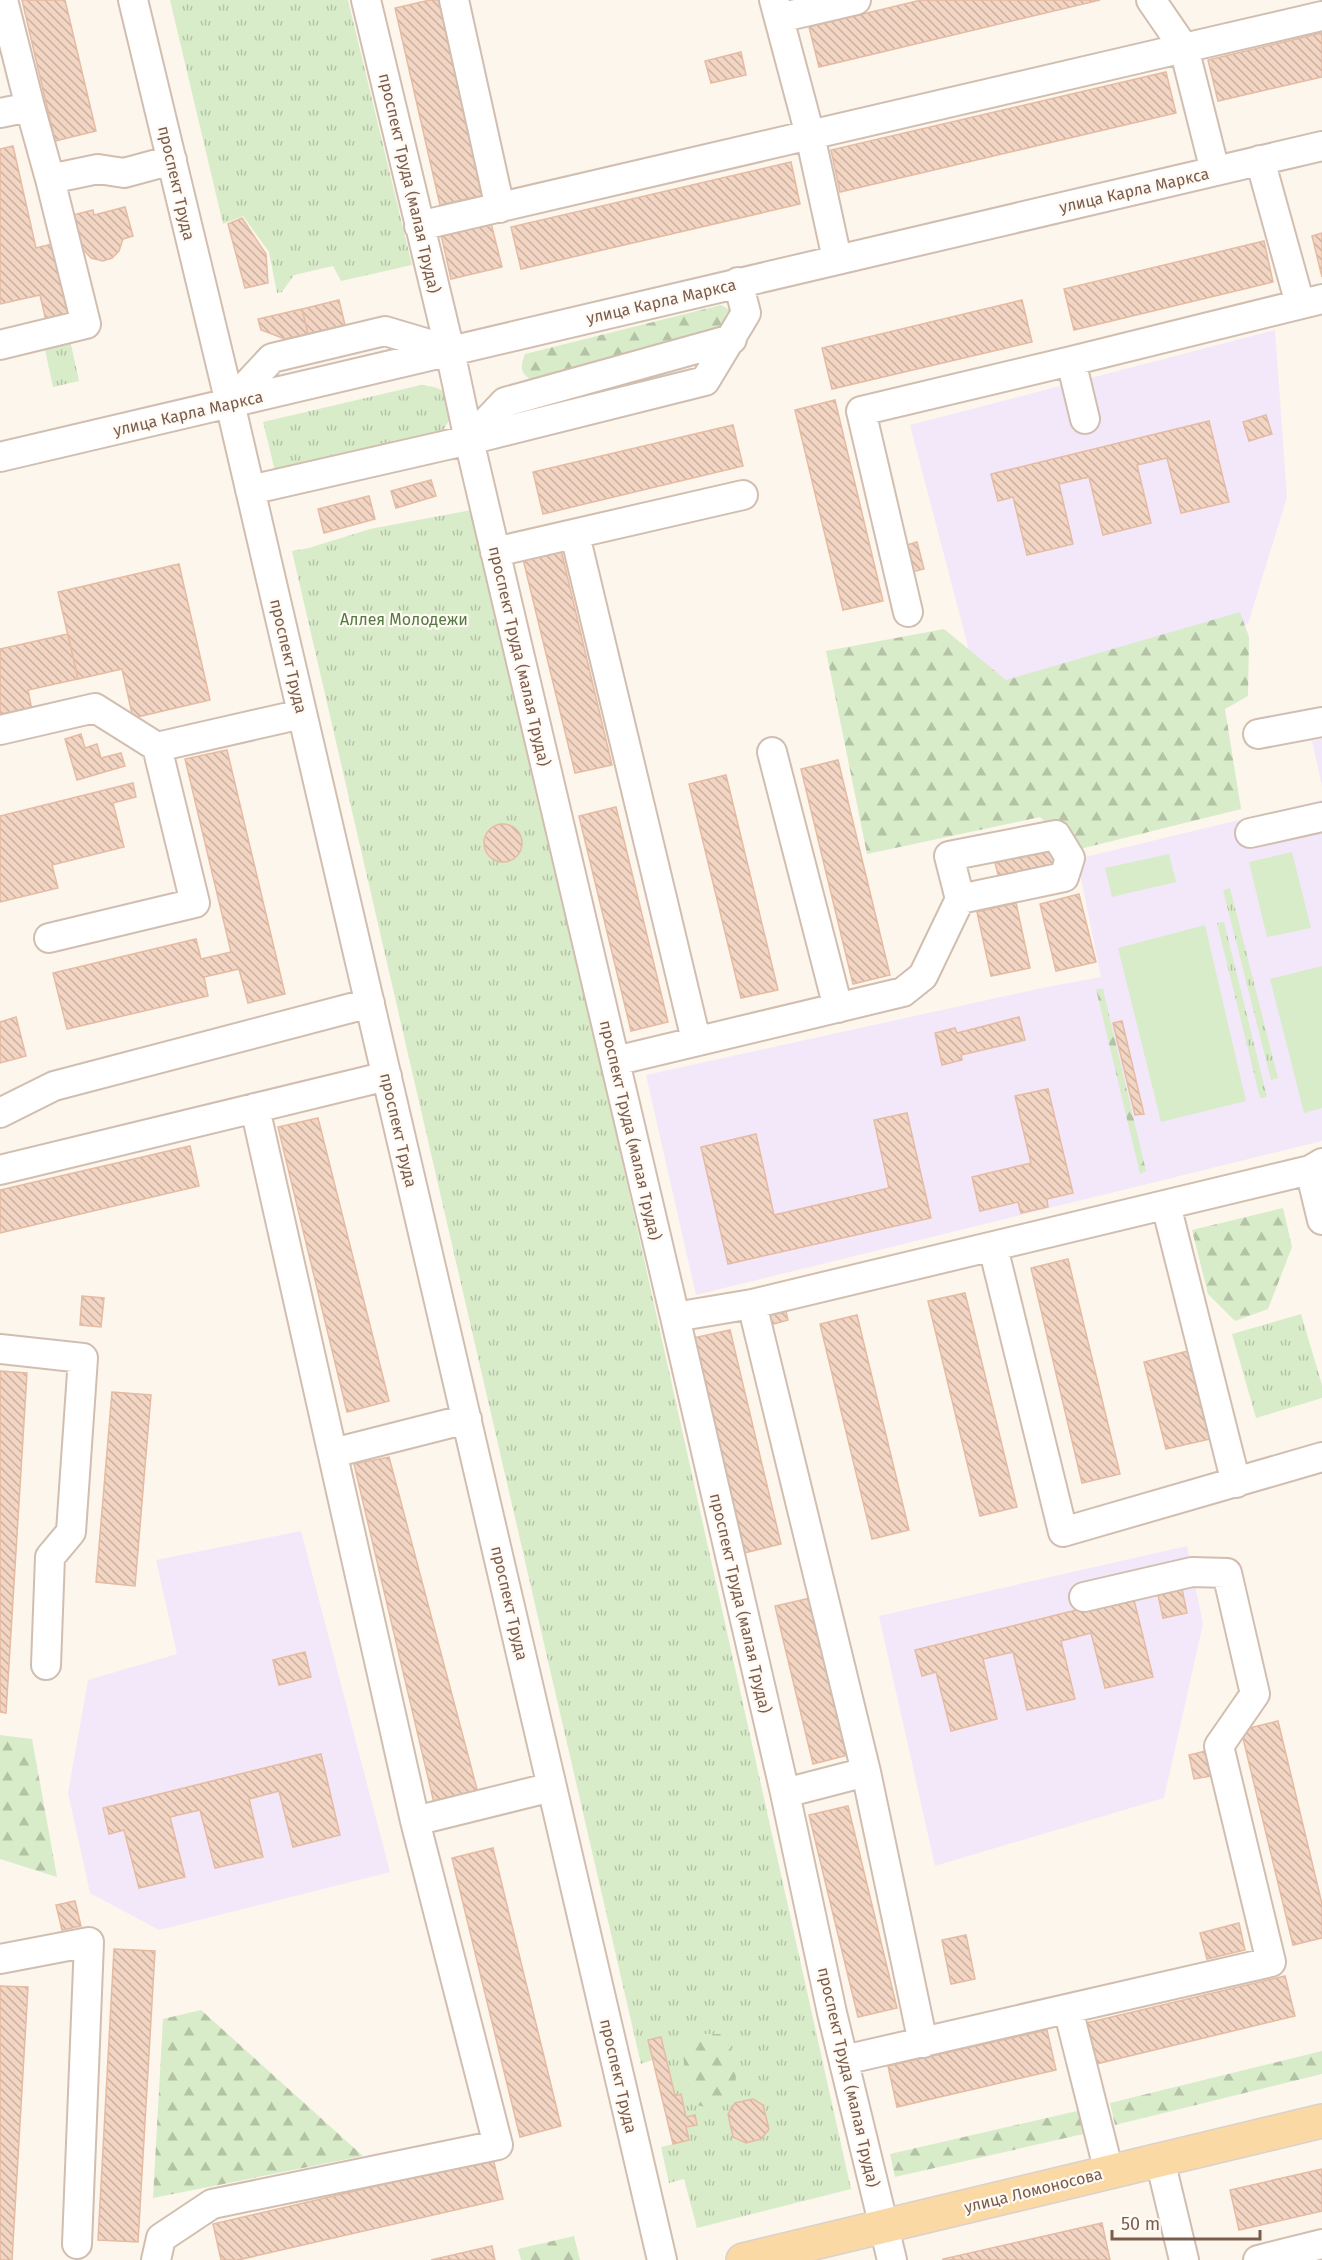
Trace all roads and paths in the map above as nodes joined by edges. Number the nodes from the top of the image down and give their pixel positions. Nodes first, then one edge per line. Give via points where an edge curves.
1 (3, 0) edge
2 (134, 0) edge
3 (366, 0) edge
4 (454, 0) edge
5 (856, 0) edge
6 (1151, 0) edge
7 (776, 9) edge
8 (1322, 16) edge
9 (1184, 48) junction
10 (30, 107) junction
11 (0, 113) edge
12 (810, 135) junction
13 (1322, 146) edge
14 (172, 160) junction
15 (1260, 160) junction
16 (1215, 171) junction
17 (50, 179) junction
18 (500, 208) junction
19 (419, 226) junction
20 (837, 259) junction
21 (738, 282) junction
22 (1311, 301) edge
23 (0, 345) edge
24 (450, 351) junction
25 (1071, 361) junction
26 (230, 403) junction
27 (1085, 419) dead end
28 (469, 440) junction
29 (0, 457) edge
30 (250, 490) junction
31 (743, 495) dead end
32 (575, 535) junction
33 (495, 552) junction
34 (908, 612) dead end
35 (302, 714) junction
36 (1322, 722) edge
37 (0, 730) edge
38 (1258, 735) dead end
39 (157, 747) junction
40 (772, 752) dead end
41 (1322, 817) edge
42 (1250, 833) dead end
43 (960, 899) dead end
44 (49, 938) dead end
45 (370, 1003) junction
46 (838, 1008) junction
47 (696, 1040) junction
48 (615, 1061) junction
49 (387, 1076) junction
50 (255, 1108) junction
51 (0, 1113) edge
52 (1316, 1167) edge
53 (0, 1170) edge
54 (1166, 1205) junction
55 (1322, 1220) edge
56 (993, 1247) junction
57 (752, 1304) junction
58 (675, 1317) junction
59 (0, 1349) edge
60 (467, 1419) junction
61 (333, 1453) junction
62 (1322, 1457) edge
63 (1236, 1483) junction
64 (1084, 1597) dead end
65 (46, 1665) dead end
66 (866, 1772) junction
67 (552, 1788) junction
68 (785, 1793) junction
69 (415, 1821) junction
70 (0, 1959) edge
71 (1068, 2009) junction
72 (923, 2043) junction
73 (844, 2060) junction
74 (1322, 2121) edge
75 (1160, 2160) junction
76 (1110, 2172) junction
77 (885, 2226) junction
78 (77, 2244) dead end
79 (1322, 2244) edge
80 (156, 2260) edge
81 (662, 2260) edge
82 (743, 2260) edge
83 (892, 2260) edge
84 (1184, 2260) edge
85 (1258, 2260) edge

1 - 10 street
2 - 14 street, проспект Труда
3 - 19 street, проспект Труда (малая Труда)
4 - 18 street
5 - 7 street
6 - 9 street
7 - 12 street
8 - 9 street
9 - 12 street
9 - 16 street
10 - 11 street
10 - 17 street
12 - 18 street
12 - 20 street
13 - 15 street, улица Карла Маркса
14 - 17 street via 124,173 98,169
14 - 26 street, проспект Труда
15 - 16 street, улица Карла Маркса
15 - 22 street
16 - 20 street, улица Карла Маркса
17 - 23 street via 86,324
18 - 19 street
19 - 24 street, проспект Труда (малая Труда)
20 - 21 street, улица Карла Маркса
21 - 24 street, улица Карла Маркса
21 - 28 street via 746,313 705,381
22 - 25 street
24 - 26 street, улица Карла Маркса
24 - 28 street, проспект Труда (малая Труда)
25 - 27 street
25 - 34 street via 861,411
26 - 29 street, улица Карла Маркса
26 - 30 street, проспект Труда
28 - 30 street
28 - 33 street, проспект Труда (малая Труда)
30 - 35 street, проспект Труда
31 - 32 street
32 - 33 street
32 - 47 street
33 - 48 street, проспект Труда (малая Труда)
35 - 39 street
35 - 45 street, проспект Труда
36 - 38 street
37 - 39 street via 95,708
39 - 44 street via 195,903
40 - 46 street
41 - 42 street
43 - 46 street via 923,975 903,992
45 - 49 street, проспект Труда
45 - 51 street via 54,1086
46 - 47 street
47 - 48 street
48 - 58 street, проспект Труда (малая Труда)
49 - 50 street
49 - 60 street, проспект Труда
50 - 53 street
50 - 61 street
52 - 54 street
52 - 55 street
54 - 56 street
54 - 63 street
56 - 57 street
56 - 63 street via 1063,1532
57 - 58 street
57 - 66 street
58 - 68 street, проспект Труда (малая Труда)
59 - 65 street via 83,1358 70,1532 50,1557
60 - 61 street
60 - 67 street, проспект Труда
61 - 69 street
62 - 63 street
64 - 71 street via 1192,1572 1227,1573 1255,1694 1219,1746 1271,1962
66 - 68 street
66 - 72 street
67 - 69 street
67 - 81 street, проспект Труда
68 - 73 street, проспект Труда (малая Труда)
69 - 80 street via 498,2145 212,2204 161,2238
70 - 78 street via 89,1942
71 - 72 street
71 - 76 street
72 - 73 street
73 - 77 street, проспект Труда (малая Труда)
74 - 75 main road, улица Ломоносова
75 - 76 main road, улица Ломоносова
75 - 84 street
76 - 77 main road, улица Ломоносова
77 - 82 main road, улица Ломоносова
77 - 83 street, проспект Труда (малая Труда)
79 - 85 street

